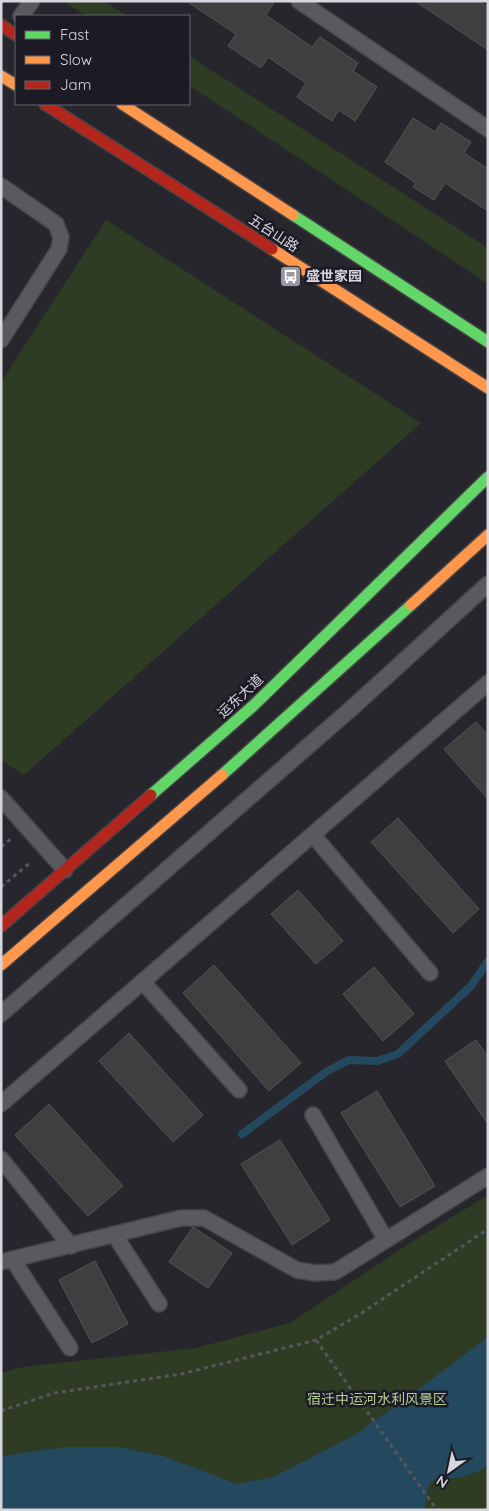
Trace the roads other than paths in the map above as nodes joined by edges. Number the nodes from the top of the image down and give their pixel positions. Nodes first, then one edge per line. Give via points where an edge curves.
1 (32, 1) edge
2 (299, 1) edge
3 (22, 15) edge
4 (1, 76) edge
5 (15, 84) edge
6 (47, 105) edge
7 (124, 105) edge
8 (488, 130) edge
9 (1, 186) edge
10 (1, 340) edge
11 (488, 342) edge
12 (488, 388) edge
13 (488, 477) edge
14 (488, 535) edge
15 (488, 584) edge
16 (488, 683) edge
17 (1, 798) edge
18 (313, 835) junction
19 (65, 870) junction
20 (1, 926) edge
21 (1, 965) edge
22 (430, 973) dead end
23 (143, 982) junction
24 (1, 1014) edge
25 (239, 1090) dead end
26 (1, 1104) edge
27 (313, 1115) dead end
28 (1, 1159) edge
29 (488, 1176) edge
30 (114, 1234) junction
31 (386, 1240) junction
32 (71, 1246) junction
33 (7, 1261) edge
34 (158, 1304) dead end
35 (70, 1348) dead end

1 - 3 lane
2 - 8 lane
4 - 5 main road
6 - 12 main road, 五台山路
7 - 11 main road, 五台山路
9 - 10 lane via 56,224 61,237 59,249
13 - 19 main road, 运东大道 via 252,706
14 - 21 main road via 267,736
15 - 24 lane via 353,707
16 - 18 lane
17 - 19 lane
18 - 22 lane
18 - 23 lane
19 - 20 main road, 运东大道
23 - 25 lane
23 - 26 lane
27 - 31 lane
28 - 32 lane
29 - 31 lane
30 - 31 lane via 181,1218 204,1218 297,1270 315,1273 334,1272
30 - 32 lane
30 - 34 lane
32 - 33 lane
33 - 35 lane

